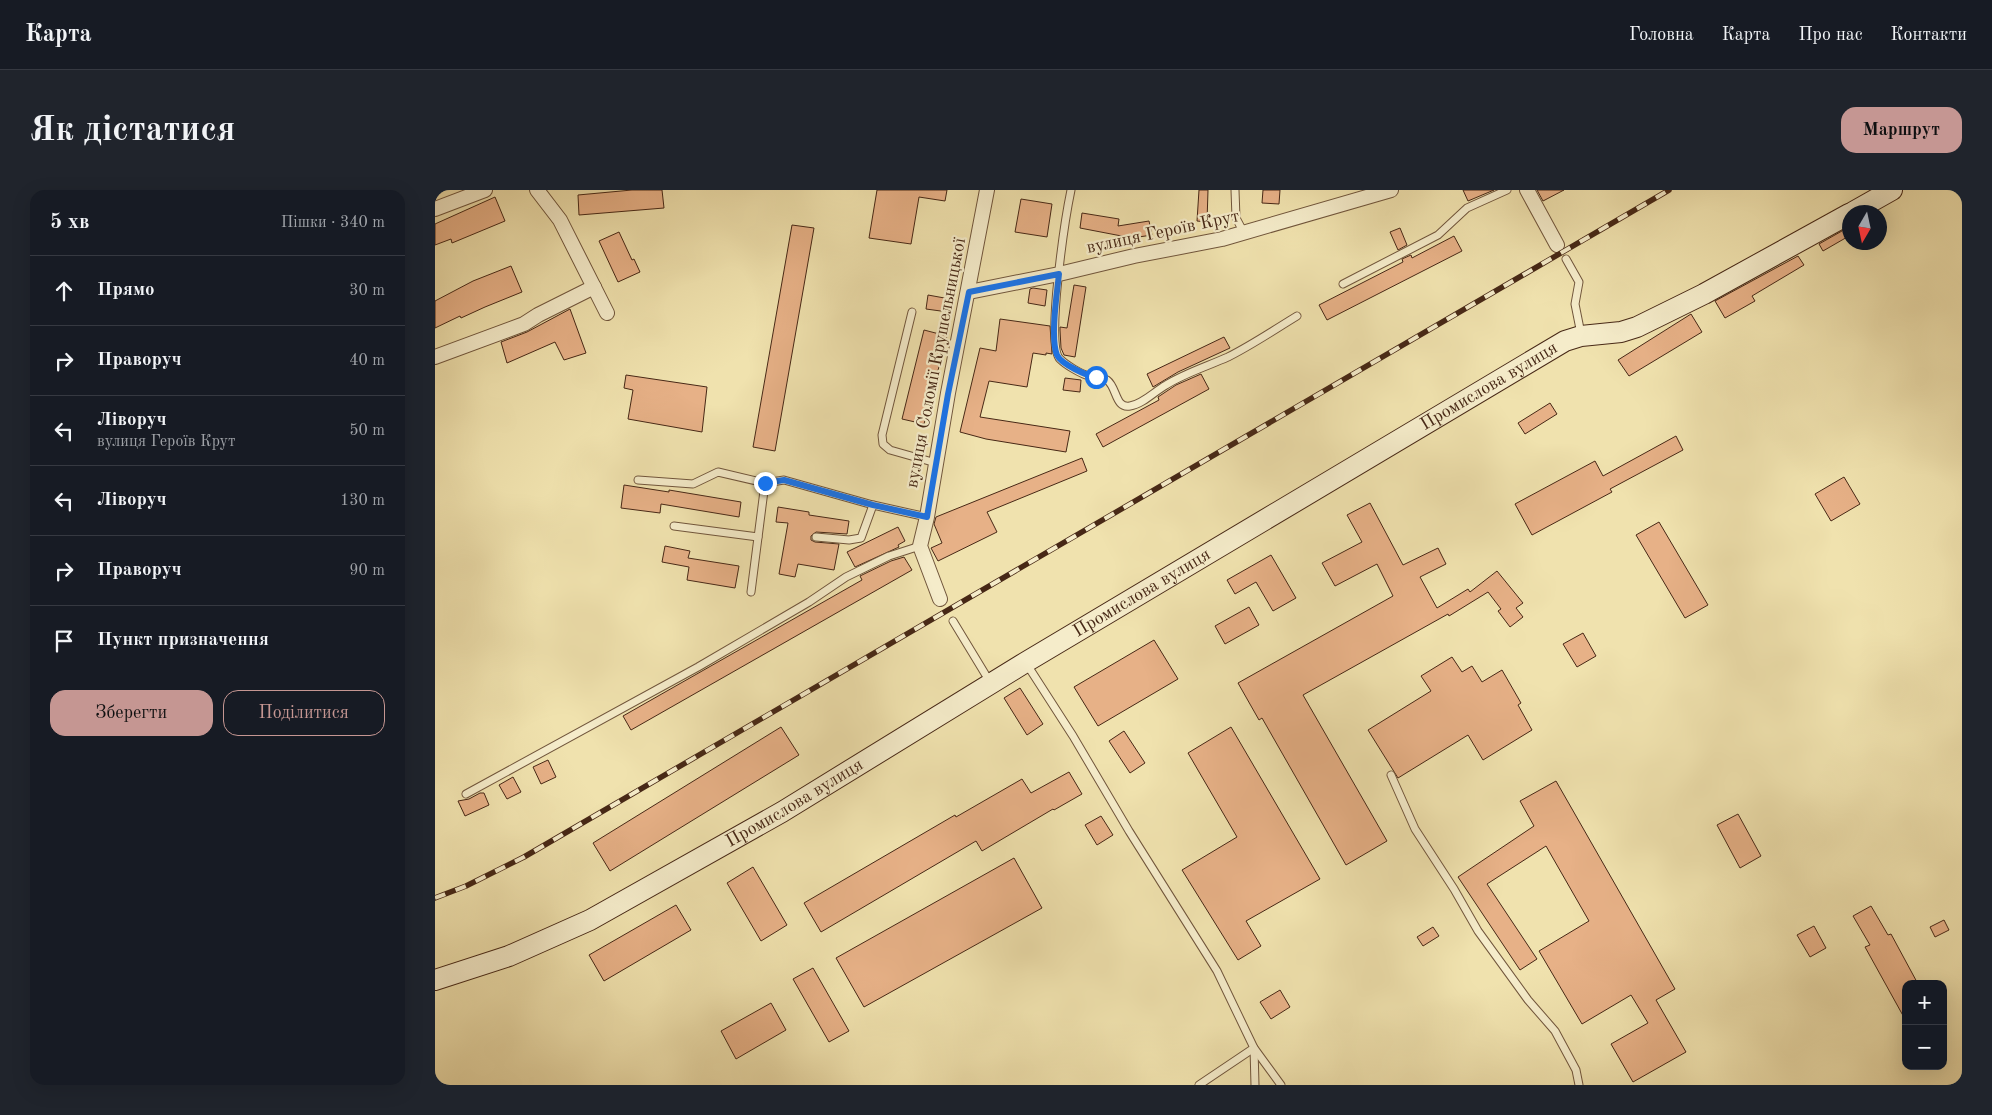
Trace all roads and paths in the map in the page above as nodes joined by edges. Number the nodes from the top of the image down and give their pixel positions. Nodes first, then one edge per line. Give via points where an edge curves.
1 (485, 190) edge
2 (537, 190) edge
3 (987, 190) edge
4 (1071, 190) edge
5 (1235, 190) edge
6 (1391, 190) edge
7 (1507, 190) edge
8 (1527, 190) edge
9 (1893, 190) edge
10 (1866, 205) edge
11 (435, 209) edge
12 (1842, 218) edge
13 (1245, 233) junction
14 (1557, 245) dead end
15 (1566, 259) dead end
16 (1059, 274) junction
17 (1343, 284) dead end
18 (594, 287) junction
19 (969, 292) junction
20 (912, 312) dead end
21 (607, 313) dead end
22 (1297, 316) dead end
23 (1581, 336) junction
24 (435, 357) edge
25 (936, 463) junction
26 (639, 480) dead end
27 (765, 483) junction
28 (873, 505) junction
29 (927, 517) junction
30 (674, 526) dead end
31 (758, 537) junction
32 (816, 537) dead end
33 (920, 546) junction
34 (751, 592) dead end
35 (940, 599) dead end
36 (953, 621) dead end
37 (1025, 662) junction
38 (992, 684) junction
39 (1391, 775) dead end
40 (466, 794) dead end
41 (435, 980) edge
42 (1254, 1048) junction
43 (1199, 1085) edge
44 (1255, 1085) edge
45 (1281, 1085) edge
46 (1579, 1085) edge

1 - 11 street
2 - 18 street via 560,220
3 - 19 street, вулиця Соломії Крушельницької
4 - 16 lane
5 - 13 lane via 1236,218
6 - 13 street, вулиця Героїв Крут
7 - 17 lane via 1467,208 1438,235
8 - 14 street
9 - 10 street
12 - 23 street, Промислова вулиця via 1637,327
13 - 16 street, вулиця Героїв Крут
15 - 23 lane via 1579,282 1575,304
16 - 19 street, вулиця Героїв Крут
16 - 22 lane via 1054,337 1057,354 1077,371 1108,380 1120,403 1128,407 1167,384 1230,356
18 - 21 street
18 - 24 street via 524,324
19 - 25 street, вулиця Соломії Крушельницької
20 - 25 lane via 882,435 883,444 890,450
23 - 37 street, Промислова вулиця via 1565,341
25 - 29 street, вулиця Соломії Крушельницької
26 - 27 lane via 693,484 719,472
27 - 28 lane via 784,480
27 - 31 lane
28 - 29 lane
28 - 32 lane via 861,538
29 - 33 street, вулиця Соломії Крушельницької
30 - 31 lane
31 - 34 lane
33 - 35 street
33 - 40 lane via 889,556 846,578 698,667
36 - 38 lane
37 - 38 street, Промислова вулиця
37 - 42 lane via 1217,971
38 - 41 street, Промислова вулиця via 782,812 590,920 509,956
39 - 46 lane via 1415,829 1478,931 1555,1031 1576,1070
42 - 43 lane
42 - 44 lane
42 - 45 lane

